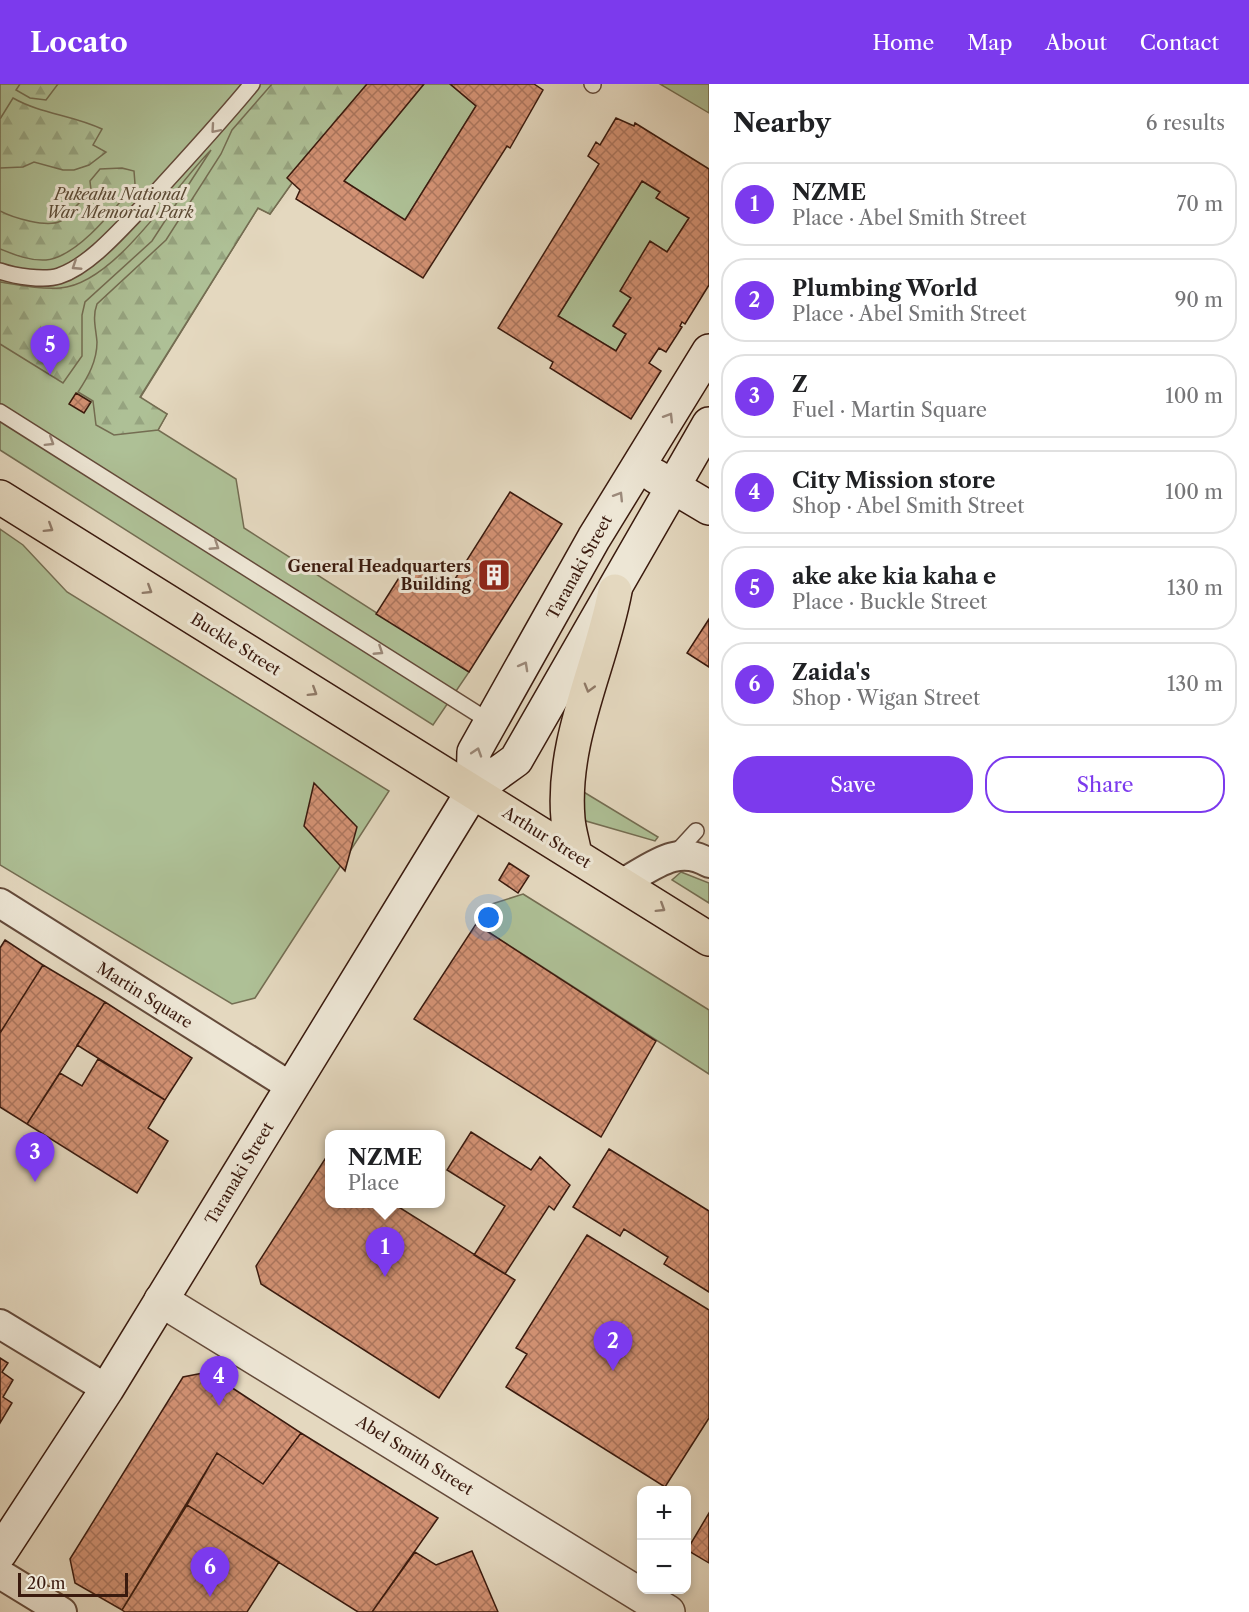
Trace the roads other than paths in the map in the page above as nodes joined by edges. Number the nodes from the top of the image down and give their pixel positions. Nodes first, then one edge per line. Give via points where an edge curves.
1 (252, 84) edge
2 (0, 271) edge
3 (709, 351) edge
4 (0, 412) edge
5 (709, 424) edge
6 (638, 466) junction
7 (673, 487) junction
8 (0, 497) edge
9 (709, 508) edge
10 (615, 591) junction
11 (492, 723) junction
12 (473, 791) junction
13 (696, 831) dead end
14 (576, 855) junction
15 (673, 855) junction
16 (709, 863) edge
17 (621, 884) junction
18 (0, 903) edge
19 (709, 939) edge
20 (290, 1086) junction
21 (161, 1300) junction
22 (0, 1324) edge
23 (107, 1389) junction
24 (0, 1553) edge
25 (0, 1574) edge
26 (62, 1612) edge
27 (668, 1612) edge

1 -> 2 lane via 113,237 78,266 48,277
6 -> 3 main road, Taranaki Street
4 -> 11 lane
5 - 7 main road, Taranaki Street
6 - 7 main road
11 -> 6 main road, Taranaki Street
7 - 9 main road
7 - 10 main road, Taranaki Street
8 -> 12 highway, Buckle Street
10 - 12 main road, Taranaki Street via 516,760
10 -> 14 highway via 575,740 568,819
12 -> 11 main road, Taranaki Street via 474,752
12 - 14 highway, Arthur Street
12 - 20 main road, Taranaki Street
13 - 15 lane
14 - 17 highway, Arthur Street
15 - 16 street via 695,854
15 - 17 street
17 -> 19 highway, Arthur Street
18 - 20 street, Martin Square
20 - 21 main road, Taranaki Street
21 - 23 main road, Taranaki Street
21 - 27 main road, Abel Smith Street
22 - 23 street
23 - 24 main road, Taranaki Street
25 - 26 street

